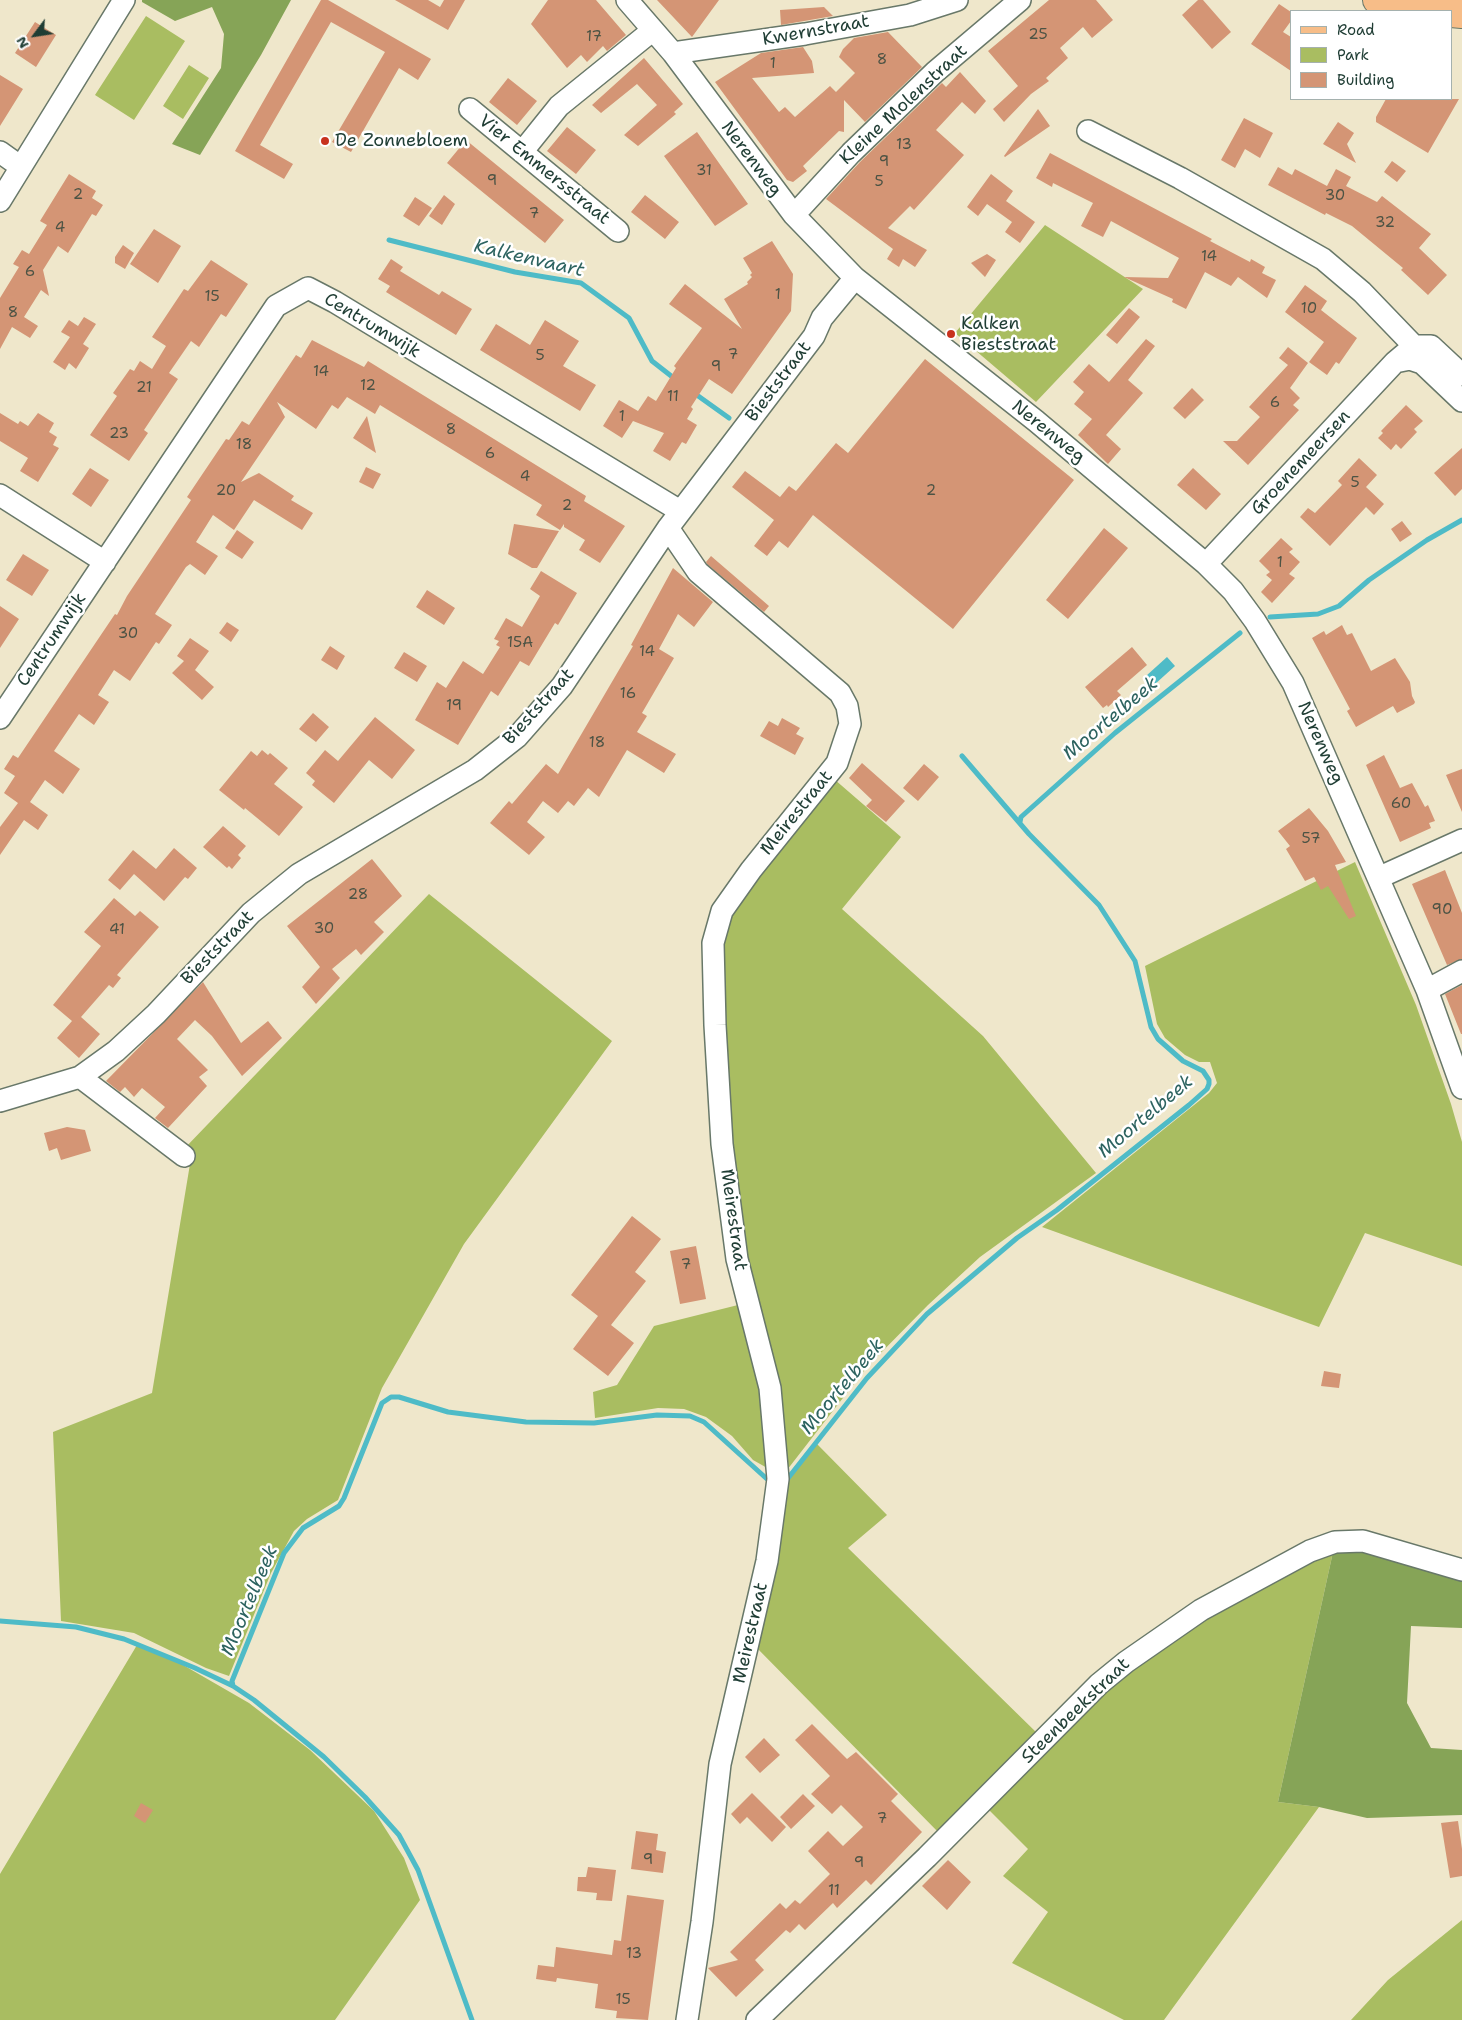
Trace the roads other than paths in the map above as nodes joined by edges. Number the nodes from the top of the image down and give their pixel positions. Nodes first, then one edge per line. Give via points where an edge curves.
1 (124, 0) edge
2 (627, 0) edge
3 (957, 0) edge
4 (1020, 0) edge
5 (1377, 0) edge
6 (1432, 10) edge
7 (653, 30) junction
8 (673, 53) junction
9 (470, 109) dead end
10 (1088, 131) dead end
11 (0, 152) edge
12 (522, 152) junction
13 (21, 167) junction
14 (0, 201) edge
15 (794, 215) junction
16 (618, 231) dead end
17 (855, 278) junction
18 (1414, 346) junction
19 (1396, 362) junction
20 (1462, 375) edge
21 (1462, 401) edge
22 (0, 494) edge
23 (680, 511) junction
24 (668, 528) junction
25 (105, 562) junction
26 (1206, 564) junction
27 (0, 718) edge
28 (1462, 840) edge
29 (1380, 877) junction
30 (1462, 971) edge
31 (1428, 990) junction
32 (80, 1077) junction
33 (1462, 1086) edge
34 (0, 1101) edge
35 (184, 1156) dead end
36 (1462, 1570) edge
37 (687, 2020) edge
38 (758, 2020) edge

1 - 13 street
2 - 7 street, Nerenweg
3 - 8 street, Kwernstraat via 910,15
4 - 15 street, Kleine Molenstraat via 935,72 851,153
5 - 6 main road
7 - 8 street, Nerenweg
7 - 12 street via 559,106
8 - 15 street, Nerenweg
9 - 12 street, Vier Emmersstraat
10 - 18 street via 1189,183 1323,259 1362,292
11 - 13 street
12 - 16 street, Vier Emmersstraat
13 - 14 street
15 - 17 street, Nerenweg
17 - 23 street, Bieststraat
17 - 26 street, Nerenweg via 1036,421
18 - 19 street, Groenemeersen
18 - 20 street via 1431,346
19 - 21 street via 1410,359 1422,363
19 - 26 street, Groenemeersen
22 - 25 street
23 - 24 street, Bieststraat
23 - 25 street, Centrumwijk via 308,288 276,306
24 - 32 street, Bieststraat via 562,686 517,737 475,770 299,874 251,913 156,1014 116,1051
24 - 37 street, Meirestraat via 698,572 840,693 847,706 850,724 837,763 722,911 713,943 722,1144 737,1259 770,1388 778,1479 767,1561 720,1764
25 - 27 street, Centrumwijk
26 - 29 street, Nerenweg via 1255,621 1293,683
28 - 29 street
29 - 31 street, Nerenweg
30 - 31 street
31 - 33 street, Nerenweg
32 - 34 street, Bieststraat
32 - 35 street
36 - 38 street, Steenbeekstraat via 1363,1540 1335,1542 1310,1551 1202,1610 1099,1684 927,1857

